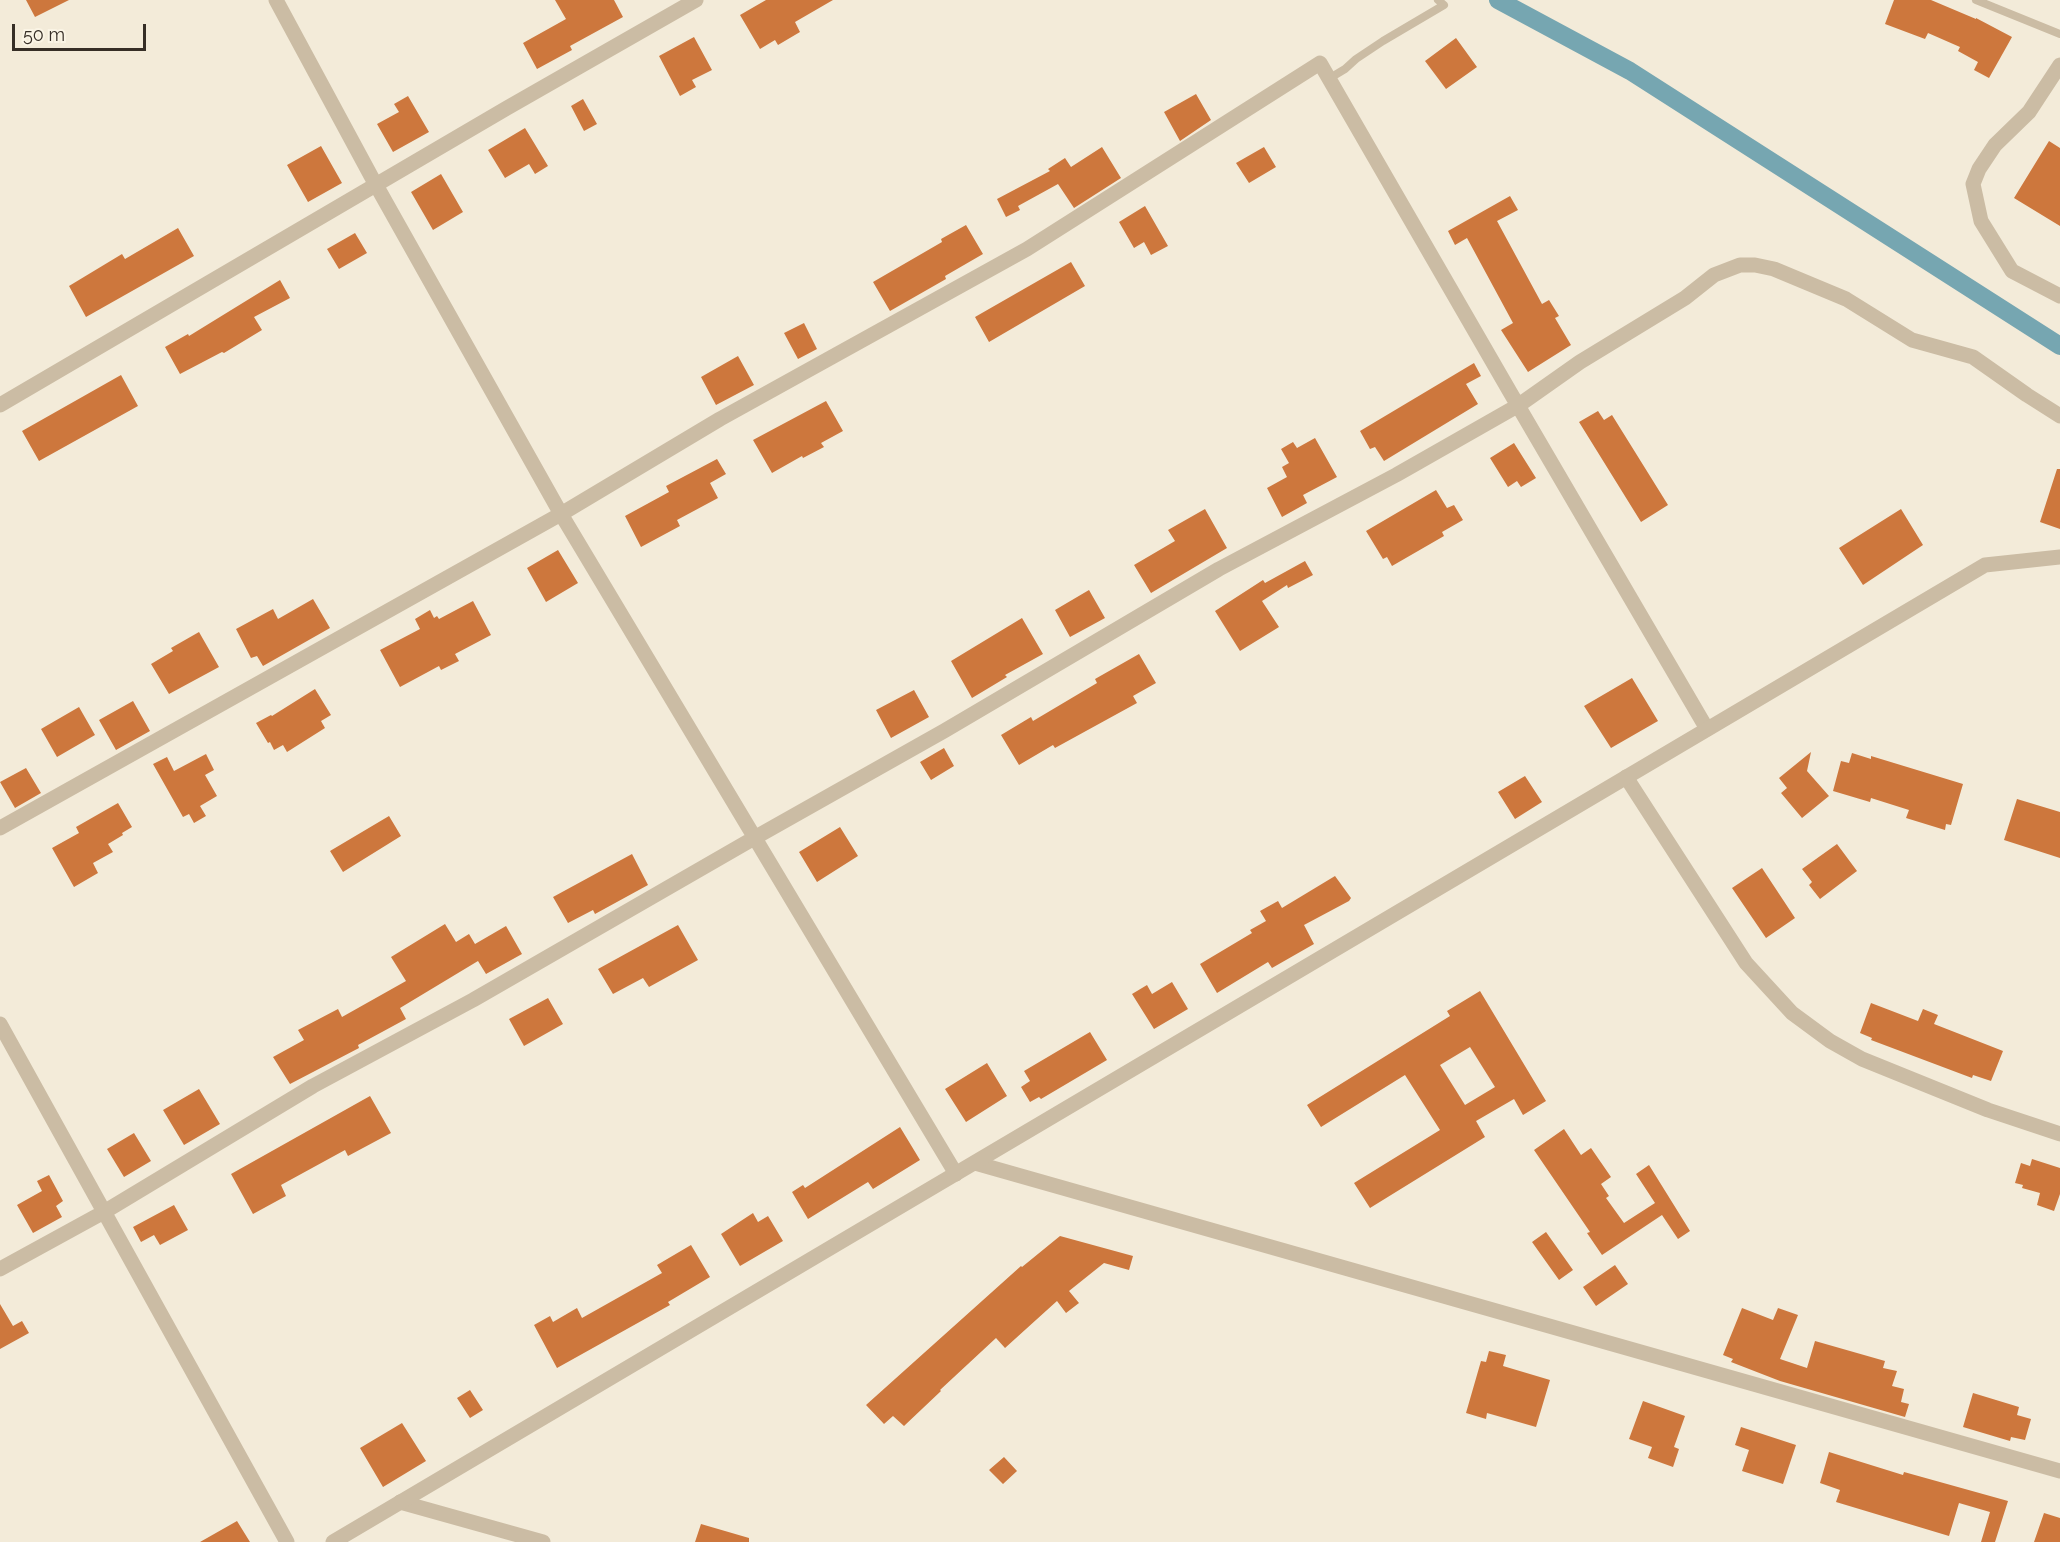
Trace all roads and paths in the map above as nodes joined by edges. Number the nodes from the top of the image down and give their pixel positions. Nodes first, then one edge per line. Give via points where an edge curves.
1 (276, 0) edge
2 (696, 0) edge
3 (1438, 0) edge
4 (1976, 0) edge
5 (2060, 34) edge
6 (2060, 64) edge
7 (1329, 78) junction
8 (376, 184) junction
9 (2060, 296) edge
10 (0, 405) edge
11 (1519, 405) junction
12 (2060, 416) edge
13 (561, 514) junction
14 (2060, 557) edge
15 (1707, 729) junction
16 (1626, 777) junction
17 (0, 828) edge
18 (756, 837) junction
19 (0, 1024) edge
20 (2060, 1134) edge
21 (975, 1163) junction
22 (956, 1174) junction
23 (104, 1212) junction
24 (0, 1269) edge
25 (2060, 1471) edge
26 (400, 1502) junction
27 (287, 1542) edge
28 (333, 1542) edge
29 (543, 1542) edge

1 - 8 street
2 - 8 street
3 - 7 lane via 1444,5
4 - 5 lane
6 - 9 street via 2030,112 1995,145 1973,184 1982,221 2012,271
7 - 11 street
7 - 13 street via 1320,63 1027,249 720,419
8 - 10 street
8 - 13 street
11 - 12 street via 1714,276 1740,265 1755,265 1846,299 1912,340 1973,357
11 - 15 street
11 - 18 street via 1220,569
13 - 17 street
13 - 18 street
14 - 15 street via 1985,565
15 - 16 street
16 - 20 street via 1746,963 1792,1013 1862,1059 1988,1110
16 - 21 street
18 - 22 street
18 - 23 street via 473,1000 314,1086
19 - 23 street
21 - 22 street
21 - 25 street
22 - 26 street
23 - 24 street
23 - 27 street
26 - 28 street
26 - 29 street

